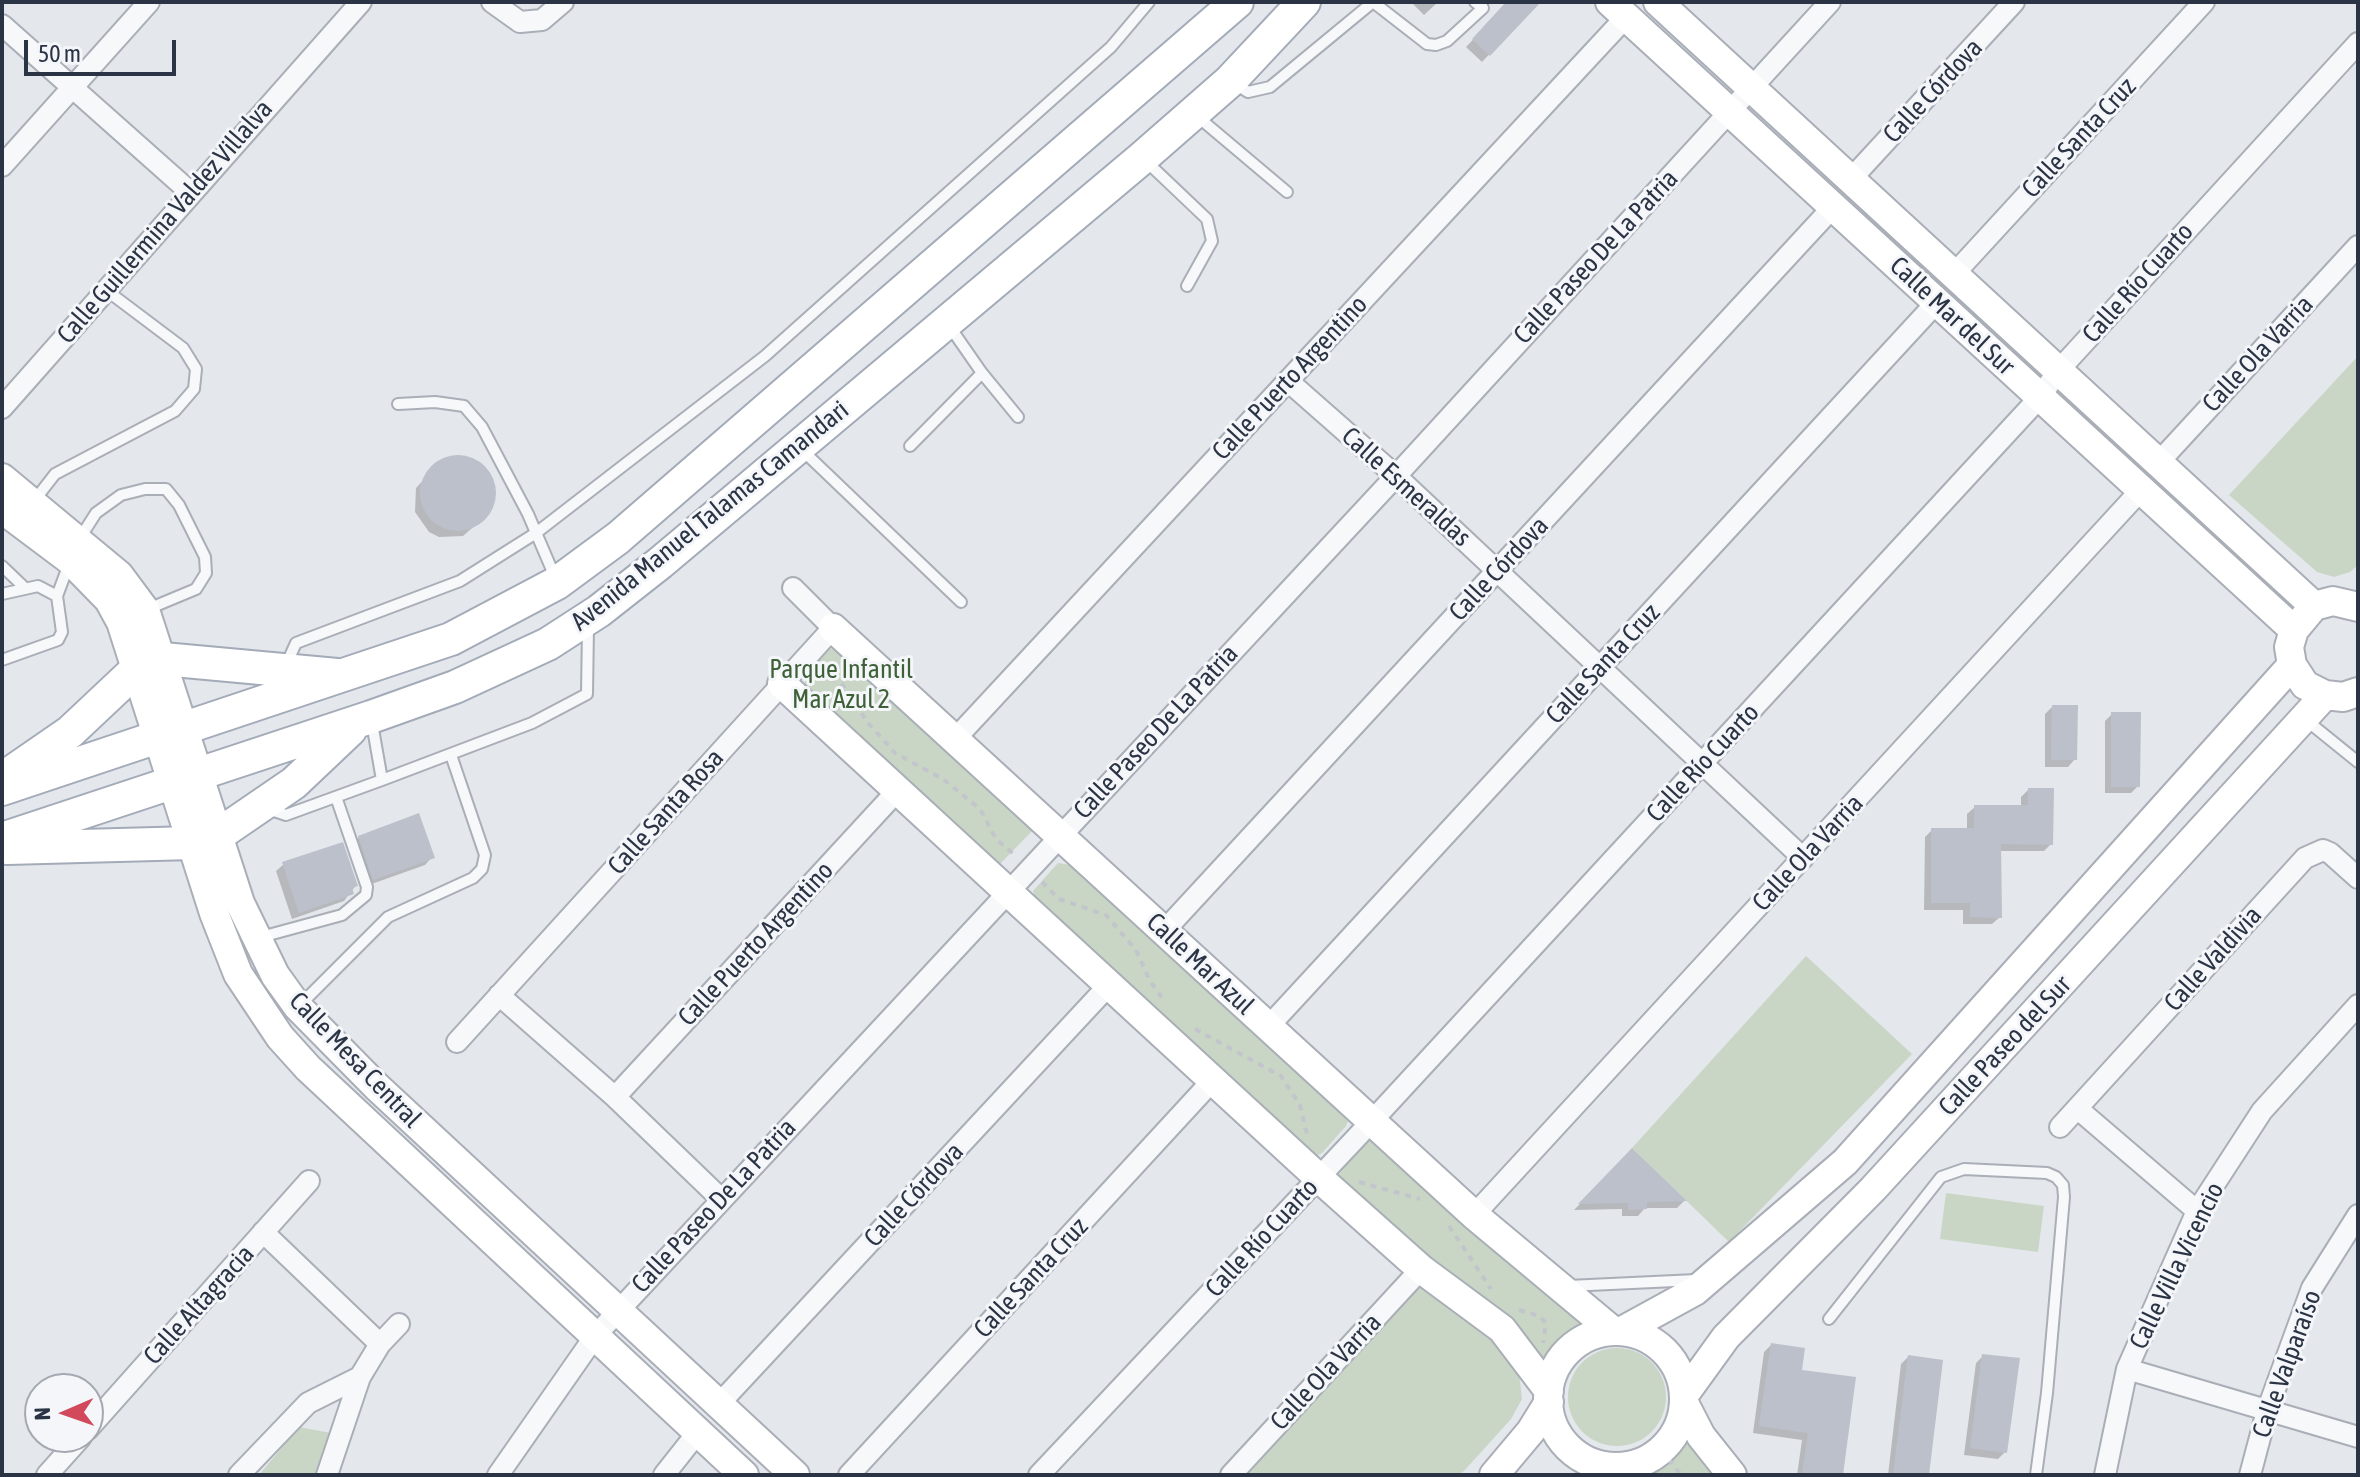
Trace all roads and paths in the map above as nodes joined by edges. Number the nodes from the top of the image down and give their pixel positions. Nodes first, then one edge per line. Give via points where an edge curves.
1 (149, 2) edge
2 (361, 2) edge
3 (492, 2) edge
4 (563, 2) edge
5 (1149, 2) edge
6 (1237, 2) edge
7 (1304, 2) edge
8 (1373, 2) edge
9 (1658, 2) edge
10 (1830, 2) edge
11 (2014, 2) edge
12 (2204, 2) edge
13 (1483, 4) edge
14 (1618, 10) edge
15 (2, 25) edge
16 (2358, 43) edge
17 (1230, 81) junction
18 (1752, 87) junction
19 (73, 88) junction
20 (1729, 112) junction
21 (1193, 113) junction
22 (1142, 158) junction
23 (2, 166) edge
24 (1851, 179) junction
25 (190, 192) junction
26 (1287, 192) dead end
27 (1833, 207) junction
28 (2358, 246) edge
29 (1954, 274) junction
30 (1187, 286) dead end
31 (105, 289) junction
32 (1937, 302) junction
33 (946, 322) junction
34 (2058, 371) junction
35 (982, 373) junction
36 (1288, 381) junction
37 (2040, 397) junction
38 (398, 404) dead end
39 (2, 408) edge
40 (1018, 417) dead end
41 (799, 446) junction
42 (910, 446) dead end
43 (2158, 463) junction
44 (1396, 476) junction
45 (2, 478) edge
46 (2141, 490) junction
47 (33, 503) junction
48 (2, 509) edge
49 (536, 533) junction
50 (74, 550) junction
51 (2, 566) edge
52 (1497, 571) junction
53 (557, 583) junction
54 (24, 587) junction
55 (793, 588) dead end
56 (2, 594) edge
57 (57, 596) junction
58 (2355, 601) edge
59 (961, 602) dead end
60 (2314, 606) junction
61 (145, 610) junction
62 (588, 618) junction
63 (833, 628) junction
64 (2294, 630) junction
65 (806, 658) junction
66 (2, 660) edge
67 (151, 664) junction
68 (2292, 665) junction
69 (285, 667) junction
70 (1600, 667) junction
71 (347, 676) junction
72 (782, 684) junction
73 (2358, 692) edge
74 (2325, 695) junction
75 (366, 718) junction
76 (2305, 719) junction
77 (172, 733) junction
78 (955, 739) junction
79 (451, 755) junction
80 (2358, 762) edge
81 (1702, 763) junction
82 (2, 777) edge
83 (186, 778) junction
84 (382, 780) junction
85 (2, 789) edge
86 (898, 790) junction
87 (336, 797) junction
88 (262, 807) junction
89 (1059, 835) junction
90 (2, 839) edge
91 (205, 839) junction
92 (2, 848) edge
93 (1803, 858) junction
94 (1029, 868) junction
95 (2358, 878) edge
96 (1007, 891) junction
97 (1164, 931) junction
98 (256, 939) junction
99 (1109, 985) junction
100 (499, 995) junction
101 (2358, 1005) edge
102 (1167, 1006) dead end
103 (298, 1007) junction
104 (1186, 1022) dead end
105 (272, 1026) junction
106 (1268, 1027) junction
107 (457, 1042) dead end
108 (1213, 1080) junction
109 (615, 1097) junction
110 (2078, 1109) junction
111 (1372, 1121) junction
112 (2060, 1127) dead end
113 (1325, 1171) junction
114 (309, 1181) dead end
115 (720, 1198) junction
116 (1424, 1202) dead end
117 (2197, 1211) junction
118 (1474, 1215) junction
119 (2358, 1215) edge
120 (1447, 1224) dead end
121 (263, 1232) junction
122 (1421, 1269) junction
123 (1710, 1279) junction
124 (1557, 1287) junction
125 (1496, 1296) dead end
126 (1515, 1309) dead end
127 (618, 1311) junction
128 (1829, 1319) dead end
129 (399, 1324) dead end
130 (1618, 1331) junction
131 (595, 1336) junction
132 (380, 1344) junction
133 (2127, 1369) junction
134 (360, 1377) junction
135 (1546, 1390) junction
136 (1684, 1399) junction
137 (719, 1404) junction
138 (104, 1411) edge
139 (2267, 1411) junction
140 (698, 1432) junction
141 (2358, 1437) edge
142 (1661, 1450) junction
143 (67, 1453) edge
144 (1614, 1471) edge
145 (47, 1475) edge
146 (239, 1475) edge
147 (327, 1475) edge
148 (498, 1475) edge
149 (664, 1475) edge
150 (744, 1475) edge
151 (795, 1475) edge
152 (849, 1475) edge
153 (1039, 1475) edge
154 (1231, 1475) edge
155 (1494, 1475) edge
156 (1681, 1475) edge
157 (1732, 1475) edge
158 (2036, 1475) edge
159 (2105, 1475) edge
160 (2250, 1475) edge

1 - 19 street
2 - 25 street, Calle Guillermina Valdez Villalva
3 - 4 street via 520,22 542,20
5 - 49 lane via 1111,47 765,356
6 - 53 main road, Avenida Manuel Talamas Camandari via 618,538
7 - 17 main road, Avenida Manuel Talamas Camandari
8 - 13 lane via 1427,44 1436,45 1447,41
8 - 17 lane via 1270,87 1248,92
9 - 18 main road, Calle Mar del Sur
10 - 18 street, Calle Paseo De La Patria
11 - 24 street, Calle Córdova
12 - 29 street, Calle Santa Cruz
14 - 20 main road, Calle Mar del Sur
14 - 36 street, Calle Puerto Argentino
15 - 19 street
16 - 34 street, Calle Río Cuarto
17 - 21 main road, Avenida Manuel Talamas Camandari
18 - 20 street, Calle Paseo De La Patria
18 - 24 main road, Calle Mar del Sur
19 - 23 street
19 - 25 street
20 - 27 main road, Calle Mar del Sur
20 - 44 street, Calle Paseo De La Patria
21 - 22 main road, Avenida Manuel Talamas Camandari
21 - 26 lane
22 - 30 lane via 1207,219 1212,241
22 - 33 main road, Avenida Manuel Talamas Camandari
24 - 29 main road, Calle Mar del Sur
25 - 31 street, Calle Guillermina Valdez Villalva
27 - 32 main road, Calle Mar del Sur
27 - 52 street, Calle Córdova
28 - 43 street, Calle Ola Varria
29 - 34 main road, Calle Mar del Sur
31 - 39 street, Calle Guillermina Valdez Villalva
31 - 47 lane via 183,348 196,369 194,389 175,411 55,474
32 - 37 main road, Calle Mar del Sur
32 - 70 street, Calle Santa Cruz
33 - 35 lane
33 - 41 main road, Avenida Manuel Talamas Camandari
34 - 37 street, Calle Río Cuarto
34 - 43 main road, Calle Mar del Sur
35 - 40 lane
35 - 42 lane
36 - 44 street, Calle Esmeraldas
36 - 78 street, Calle Puerto Argentino
37 - 46 main road, Calle Mar del Sur
37 - 81 street, Calle Río Cuarto
38 - 49 lane via 464,406 482,427
41 - 59 lane
41 - 62 main road, Avenida Manuel Talamas Camandari
43 - 60 main road, Calle Mar del Sur
44 - 52 street, Calle Esmeraldas
44 - 89 street, Calle Paseo De La Patria
45 - 47 main road, Calle Mesa Central
46 - 64 main road, Calle Mar del Sur
46 - 93 street, Calle Ola Varria
47 - 50 main road, Calle Mesa Central
48 - 50 main road, Calle Mesa Central
49 - 53 lane
49 - 69 lane via 460,581 296,643
50 - 57 lane
50 - 61 main road, Calle Mesa Central via 119,575
50 - 61 lane via 96,513 121,495 166,489 205,557 206,573 196,589
50 - 67 main road, Calle Mesa Central
51 - 54 lane
52 - 70 street, Calle Esmeraldas
52 - 97 street, Calle Córdova
53 - 71 main road, Avenida Manuel Talamas Camandari via 451,639
54 - 56 lane
54 - 57 lane via 38,586
55 - 63 street, Calle Mar Azul
57 - 66 lane via 62,632 58,640
58 - 60 main road
60 - 64 main road
61 - 67 main road, Calle Mesa Central
62 - 75 main road, Avenida Manuel Talamas Camandari via 502,667
62 - 79 lane via 587,694
63 - 65 street, Calle Santa Rosa
63 - 78 main road, Calle Mar Azul
64 - 68 main road via 2289,647
65 - 72 street, Calle Santa Rosa
65 - 94 path via 821,674 843,685 895,753 943,779 980,809 996,839
67 - 69 main road
67 - 77 main road, Calle Mesa Central
67 - 82 main road via 61,739
68 - 74 main road via 2305,685
68 - 123 main road, Calle Paseo del Sur via 1845,1162
69 - 71 main road
70 - 81 street, Calle Esmeraldas
70 - 106 street, Calle Santa Cruz
71 - 77 main road, Avenida Manuel Talamas Camandari
72 - 86 main road
72 - 100 street, Calle Santa Rosa
73 - 74 main road
74 - 76 main road, Calle Paseo del Sur
75 - 83 main road, Avenida Manuel Talamas Camandari
75 - 84 lane
75 - 88 main road
76 - 80 lane
76 - 136 main road, Calle Paseo del Sur via 1873,1189 1726,1337
77 - 83 main road, Calle Mesa Central
77 - 85 main road, Avenida Manuel Talamas Camandari
78 - 89 main road, Calle Mar Azul
79 - 84 lane
79 - 103 lane via 485,855 482,869 388,917
81 - 93 street, Calle Esmeraldas
81 - 111 street, Calle Río Cuarto
83 - 90 main road, Avenida Manuel Talamas Camandari
83 - 91 main road, Calle Mesa Central
84 - 87 lane
86 - 96 main road
86 - 109 street, Calle Puerto Argentino
87 - 88 lane via 286,815
87 - 98 lane via 366,895 342,915
88 - 91 main road
89 - 94 street, Calle Paseo De La Patria
89 - 97 main road, Calle Mar Azul
91 - 92 main road
91 - 98 main road, Calle Mesa Central
91 - 105 main road, Calle Mesa Central via 238,974
93 - 118 street, Calle Ola Varria
94 - 96 street, Calle Paseo De La Patria
94 - 102 path via 1059,899 1106,915 1136,950
95 - 110 street, Calle Valdivia via 2323,850 2305,858
96 - 99 main road
96 - 115 street, Calle Paseo De La Patria
97 - 106 main road, Calle Mar Azul
98 - 103 main road, Calle Mesa Central
99 - 108 main road
99 - 137 street, Calle Córdova
100 - 107 street, Calle Santa Rosa
100 - 109 street
101 - 117 street, Calle Villa Vicencio via 2262,1111
103 - 105 main road
103 - 127 main road, Calle Mesa Central
104 - 113 path via 1281,1076 1300,1105
105 - 131 main road, Calle Mesa Central via 308,1068
106 - 111 main road, Calle Mar Azul
108 - 113 main road
108 - 152 street, Calle Santa Cruz
109 - 115 street
110 - 112 street, Calle Valdivia
110 - 117 street
111 - 113 street, Calle Río Cuarto
111 - 118 main road, Calle Mar Azul
113 - 116 path
113 - 122 main road
113 - 153 street, Calle Río Cuarto
114 - 121 street, Calle Altagracia
115 - 127 street, Calle Paseo De La Patria
117 - 133 street, Calle Villa Vicencio
118 - 124 main road, Calle Mar Azul
119 - 139 street, Calle Valparaíso via 2312,1288
120 - 125 path
121 - 132 street
121 - 138 street, Calle Altagracia
122 - 135 main road via 1502,1329
122 - 154 street, Calle Ola Varria
123 - 124 lane
123 - 130 main road, Calle Paseo del Sur
124 - 130 main road, Calle Mar Azul
126 - 135 path via 1546,1323
127 - 131 street, Calle Paseo De La Patria
127 - 137 main road, Calle Mesa Central
128 - 158 lane via 1941,1177 1964,1169 2056,1177 2064,1197
129 - 132 street
130 - 135 main road via 1592,1335 1573,1346
130 - 136 main road via 1658,1345 1671,1359
131 - 140 main road, Calle Mesa Central
131 - 148 street, Calle Paseo De La Patria
132 - 134 street
133 - 139 street
133 - 159 street, Calle Villa Vicencio
134 - 146 street via 308,1403
134 - 147 street
135 - 144 main road via 1563,1441 1590,1463
135 - 155 main road via 1531,1431
136 - 142 main road via 1677,1429
136 - 157 main road via 1701,1436
137 - 151 main road, Calle Mesa Central
139 - 141 street
139 - 160 street, Calle Valparaíso
140 - 149 street
140 - 150 main road, Calle Mesa Central
142 - 144 main road
142 - 156 path
143 - 145 street

